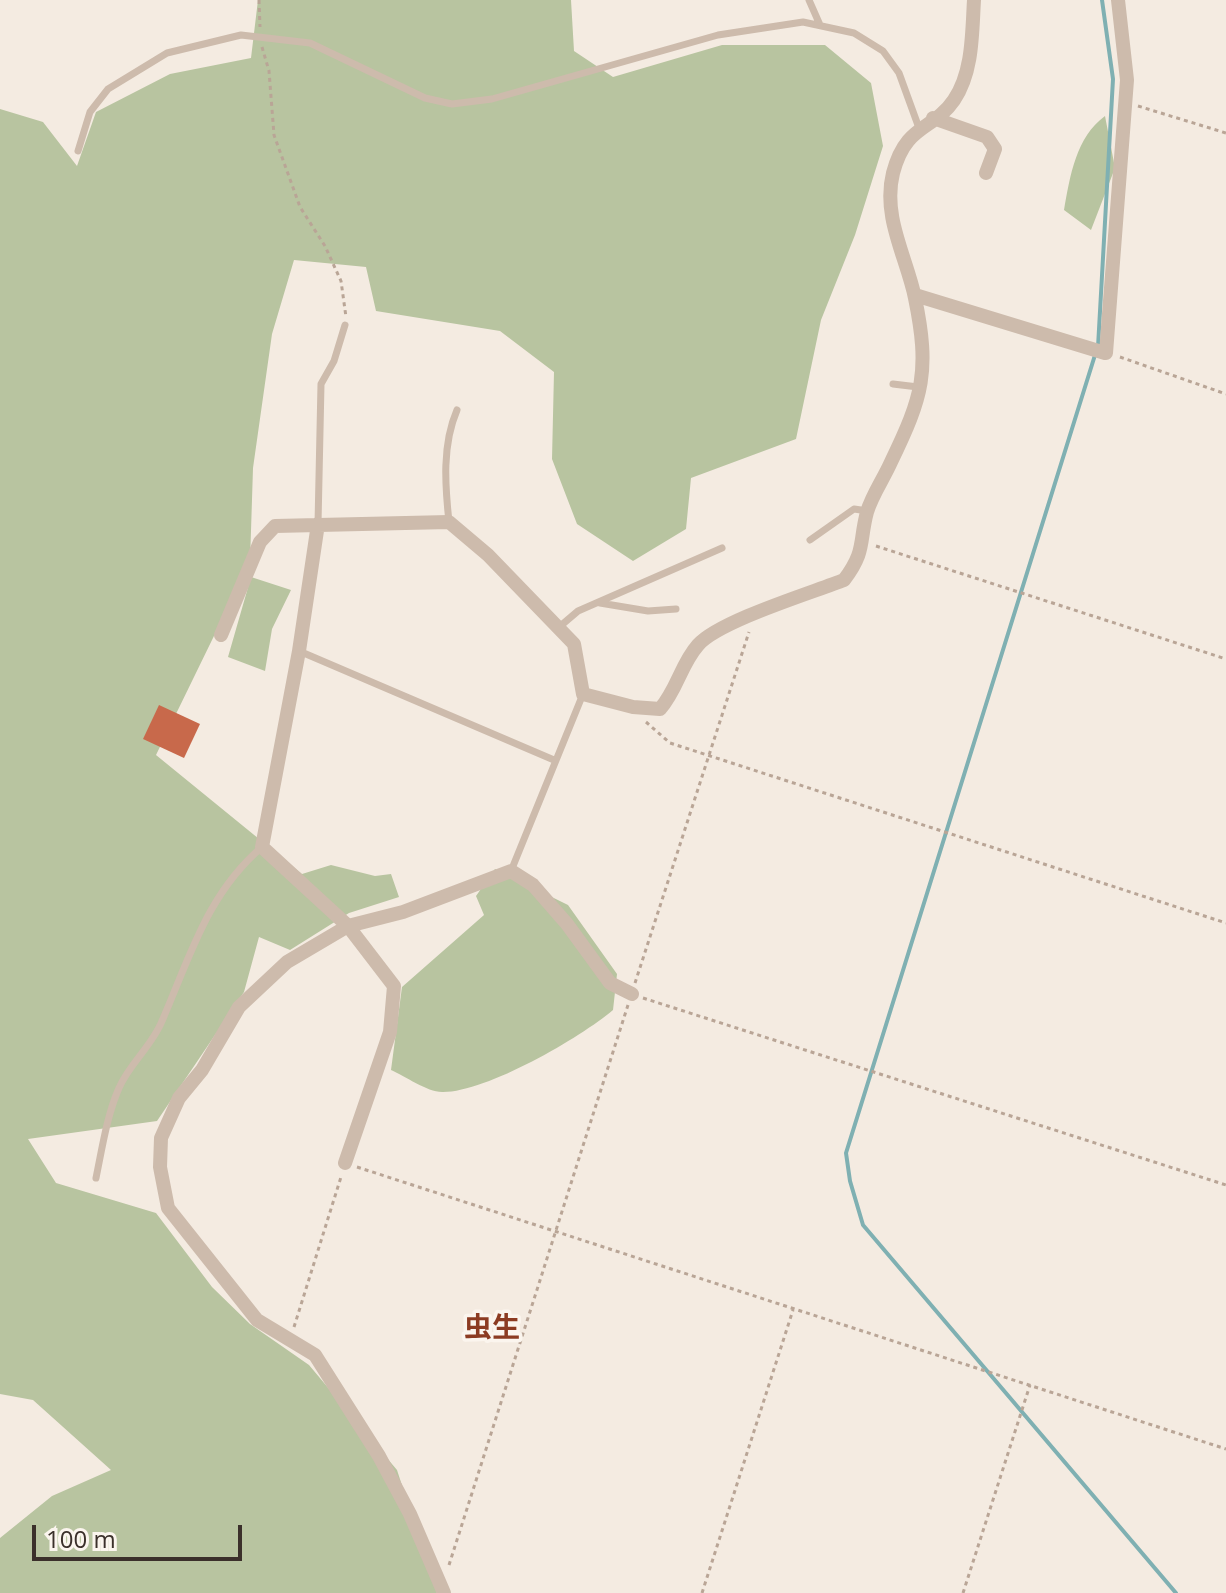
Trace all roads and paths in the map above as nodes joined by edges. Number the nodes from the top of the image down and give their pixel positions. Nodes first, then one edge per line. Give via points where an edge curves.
1 (259, 0) edge
2 (809, 0) edge
3 (974, 0) edge
4 (1118, 0) edge
5 (820, 25) junction
6 (261, 36) junction
7 (1124, 102) junction
8 (933, 118) junction
9 (919, 128) junction
10 (1226, 133) edge
11 (78, 151) dead end
12 (986, 173) dead end
13 (915, 295) junction
14 (345, 325) joint
15 (1101, 351) junction
16 (893, 384) dead end
17 (922, 388) junction
18 (1226, 394) edge
19 (457, 410) dead end
20 (868, 511) junction
21 (449, 522) junction
22 (318, 524) junction
23 (810, 540) dead end
24 (864, 542) junction
25 (722, 548) dead end
26 (598, 603) junction
27 (676, 609) dead end
28 (755, 613) junction
29 (558, 628) junction
30 (221, 635) dead end
31 (299, 651) junction
32 (1226, 659) edge
33 (583, 694) junction
34 (633, 707) junction
35 (709, 756) junction
36 (554, 760) junction
37 (262, 847) junction
38 (511, 871) junction
39 (1226, 923) edge
40 (348, 926) junction
41 (632, 994) junction
42 (345, 1163) junction
43 (96, 1178) dead end
44 (1226, 1185) edge
45 (553, 1231) junction
46 (793, 1310) junction
47 (291, 1338) junction
48 (1030, 1385) junction
49 (1226, 1449) edge
50 (443, 1590) edge
51 (702, 1593) edge
52 (963, 1593) edge

1 - 6 path
2 - 5 lane
3 - 8 street via 966,78 952,103
4 - 7 street via 1127,80
5 - 6 lane via 778,23 718,35 492,99 452,104 425,98 310,43
5 - 9 lane via 854,33 883,51 899,73
6 - 11 lane via 241,35 167,53 108,89 90,112
6 - 14 path via 274,135 300,207 341,281
7 - 10 path
7 - 15 street
8 - 9 street
8 - 12 street via 987,137 995,149
9 - 13 street via 906,142 893,175 892,211
13 - 15 street
13 - 17 street via 924,349
14 - 22 lane via 321,384
15 - 18 path
16 - 17 lane
17 - 20 street
19 - 21 lane via 446,454
20 - 23 lane via 854,509
20 - 24 street
21 - 22 street
21 - 29 street
22 - 30 street via 275,526 260,542
22 - 31 street
24 - 28 street via 844,580
24 - 32 path
25 - 26 lane
26 - 27 lane via 648,611
26 - 29 lane
28 - 34 street via 701,641 660,709
28 - 35 path
29 - 33 street via 574,644
31 - 36 lane
31 - 37 street
33 - 34 street
33 - 36 lane
34 - 35 path via 670,743
35 - 39 path
35 - 41 path
36 - 38 lane
37 - 40 street
37 - 43 lane via 237,868 211,907 161,1023 119,1087
38 - 40 street via 403,912
38 - 41 street via 550,904 610,983
40 - 42 street via 394,986 390,1032
40 - 47 street via 287,962 239,1007 179,1098 161,1138 168,1208 257,1320
41 - 44 path
41 - 45 path
42 - 45 path
42 - 47 path
45 - 46 path
45 - 50 path
46 - 48 path
46 - 51 path
47 - 50 street via 315,1355 379,1456
48 - 49 path
48 - 52 path

